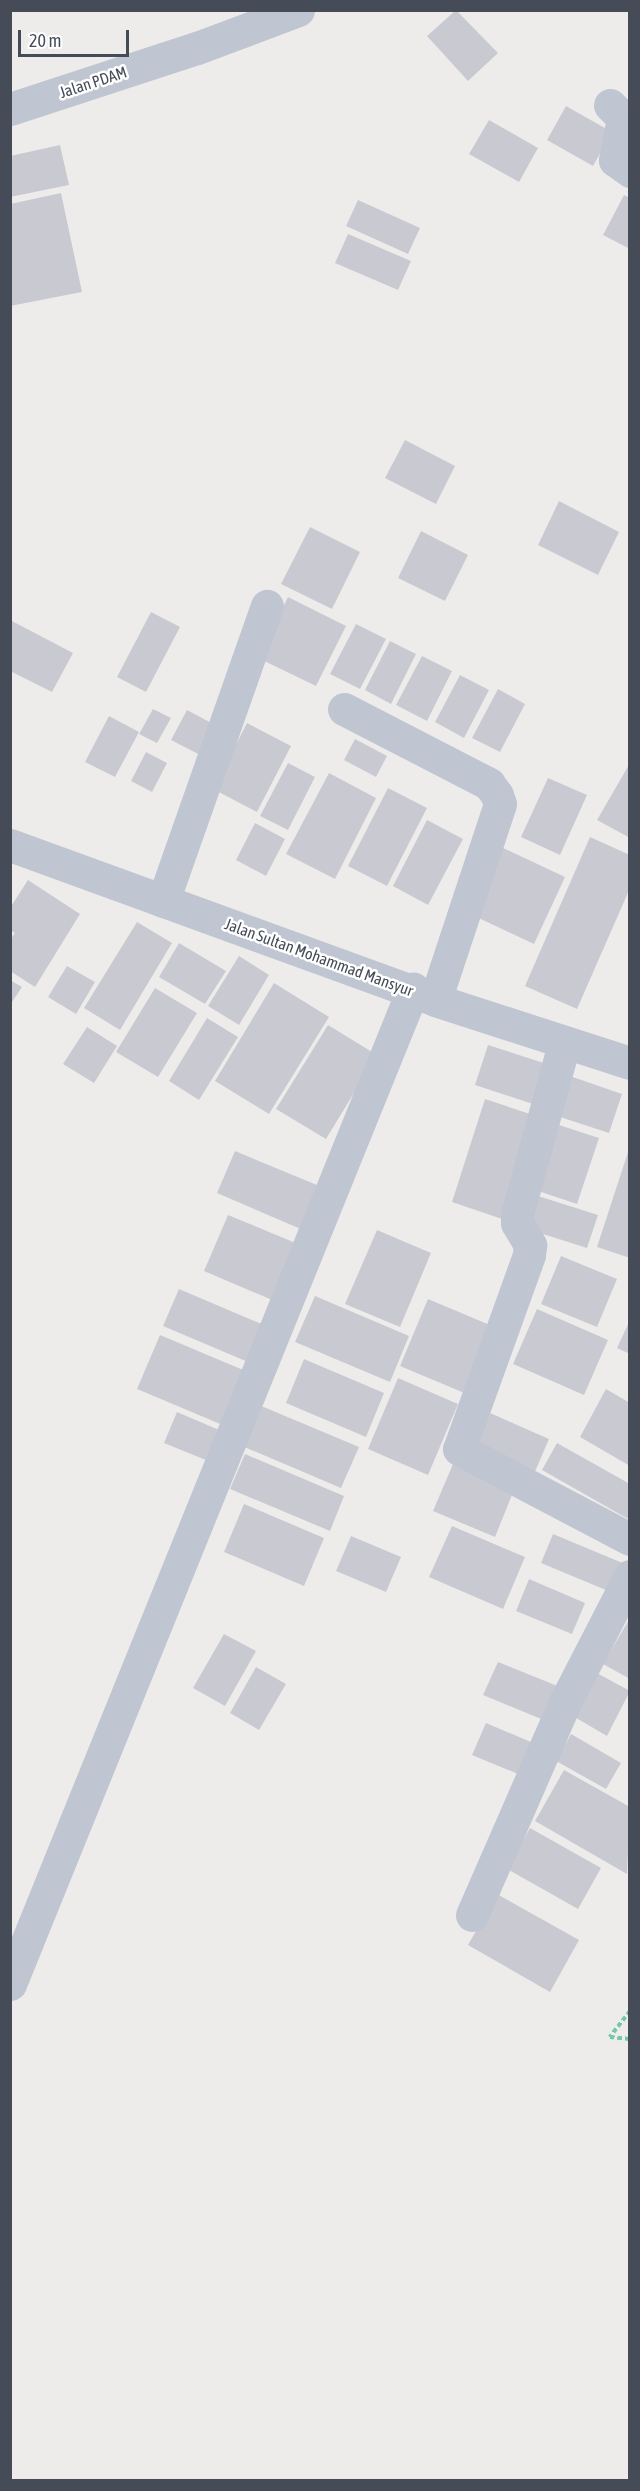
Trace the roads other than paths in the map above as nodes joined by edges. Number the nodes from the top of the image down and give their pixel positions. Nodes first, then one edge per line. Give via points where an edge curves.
1 (288, 14) edge
2 (610, 105) dead end
3 (10, 109) edge
4 (630, 171) edge
5 (267, 606) dead end
6 (344, 709) dead end
7 (23, 851) edge
8 (163, 901) junction
9 (424, 995) junction
10 (564, 1044) junction
11 (630, 1063) edge
12 (630, 1539) edge
13 (630, 1576) edge
14 (472, 1914) dead end
15 (10, 1984) edge

1 - 3 street, Jalan PDAM
2 - 4 street via 623,118 615,160
5 - 8 street
6 - 9 street via 489,784 500,804
7 - 8 street, Jalan Sultan Mohammad Mansyur
8 - 9 street, Jalan Sultan Mohammad Mansyur
9 - 10 street, Jalan Sultan Mohammad Mansyur
9 - 15 street
10 - 11 street, Jalan Sultan Mohammad Mansyur
10 - 12 street via 517,1215 517,1223 530,1245 529,1255 459,1449
13 - 14 street via 564,1704

